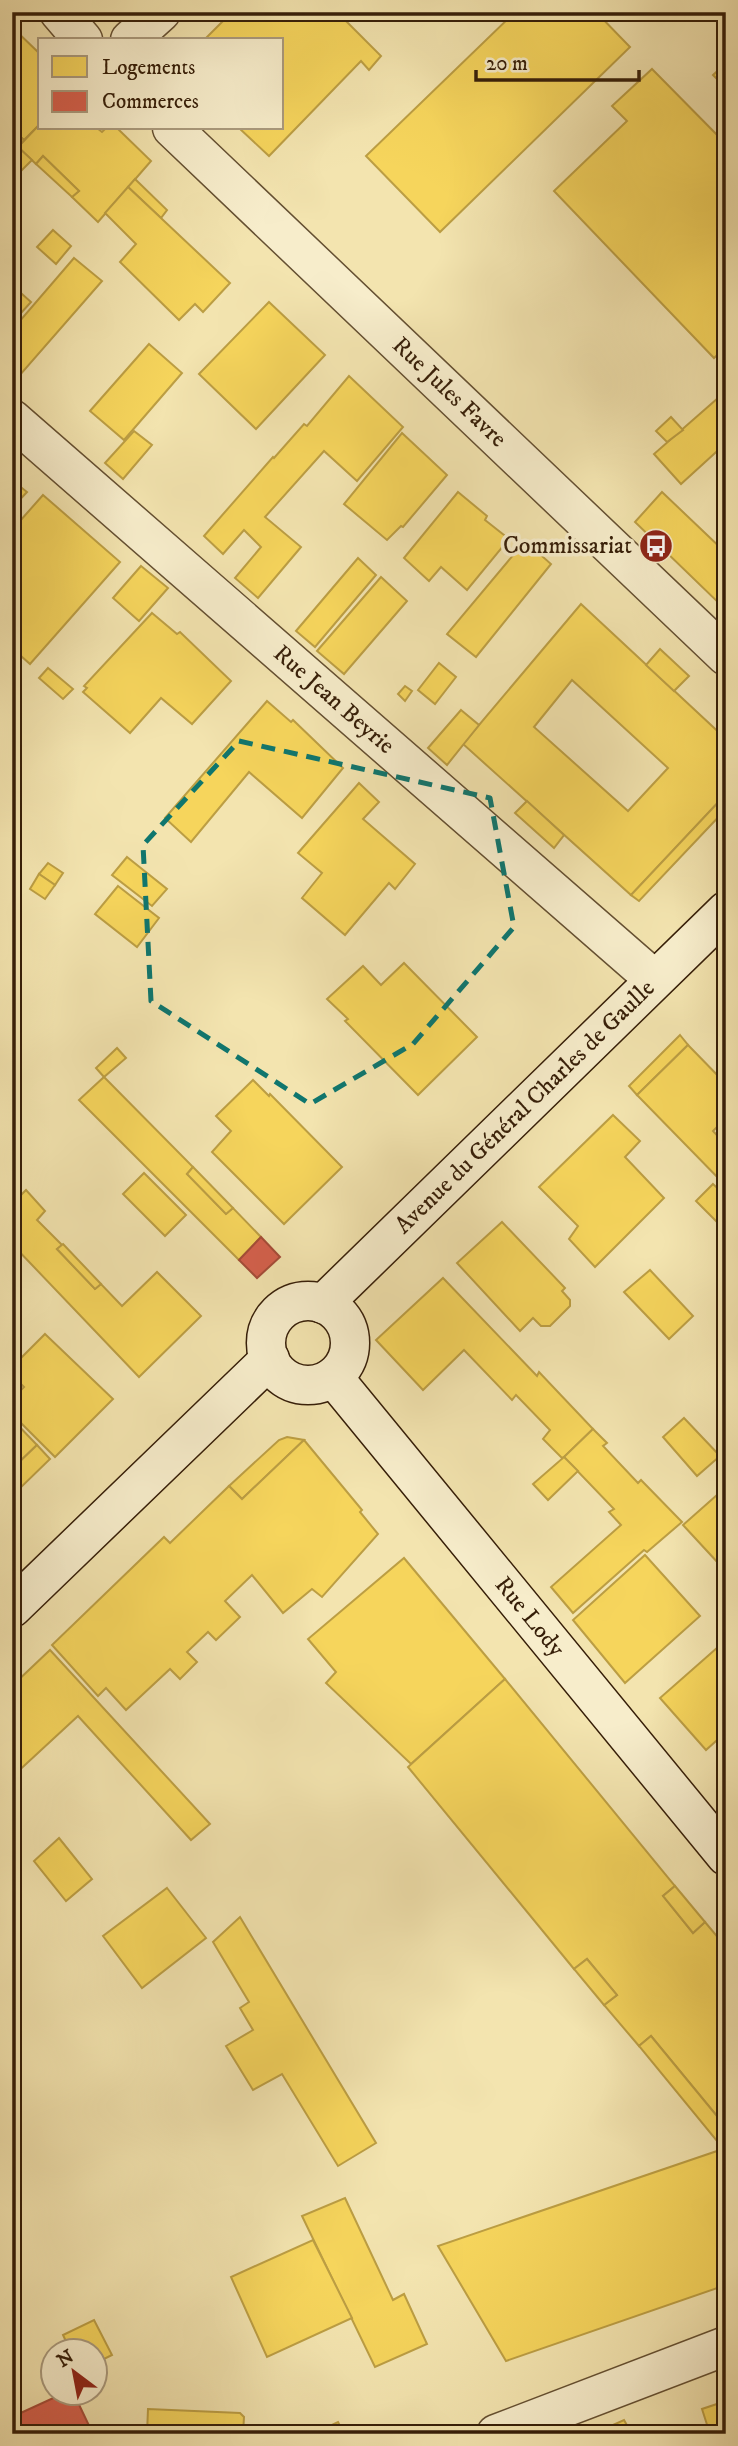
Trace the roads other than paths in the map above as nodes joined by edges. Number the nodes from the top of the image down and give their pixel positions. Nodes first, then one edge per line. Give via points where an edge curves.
1 (59, 12) edge
2 (161, 12) edge
3 (81, 38) edge
4 (132, 38) edge
5 (174, 130) edge
6 (12, 419) edge
7 (726, 656) edge
8 (726, 911) edge
9 (654, 979) junction
10 (323, 1304) junction
11 (270, 1359) junction
12 (333, 1377) junction
13 (12, 1608) edge
14 (726, 1856) edge
15 (726, 2346) edge
16 (496, 2434) edge

1 - 3 street
2 - 4 street
5 - 7 street, Rue Jules Favre
6 - 9 street, Rue Jean Beyrie
8 - 9 street, Avenue du Général Charles de Gaulle
9 - 10 street, Avenue du Général Charles de Gaulle
10 - 11 street via 295,1304 272,1321 266,1349
10 - 12 street via 341,1318 349,1336 346,1361
11 - 12 street via 279,1373 303,1385
11 - 13 street
12 - 14 street, Rue Lody
15 - 16 street

